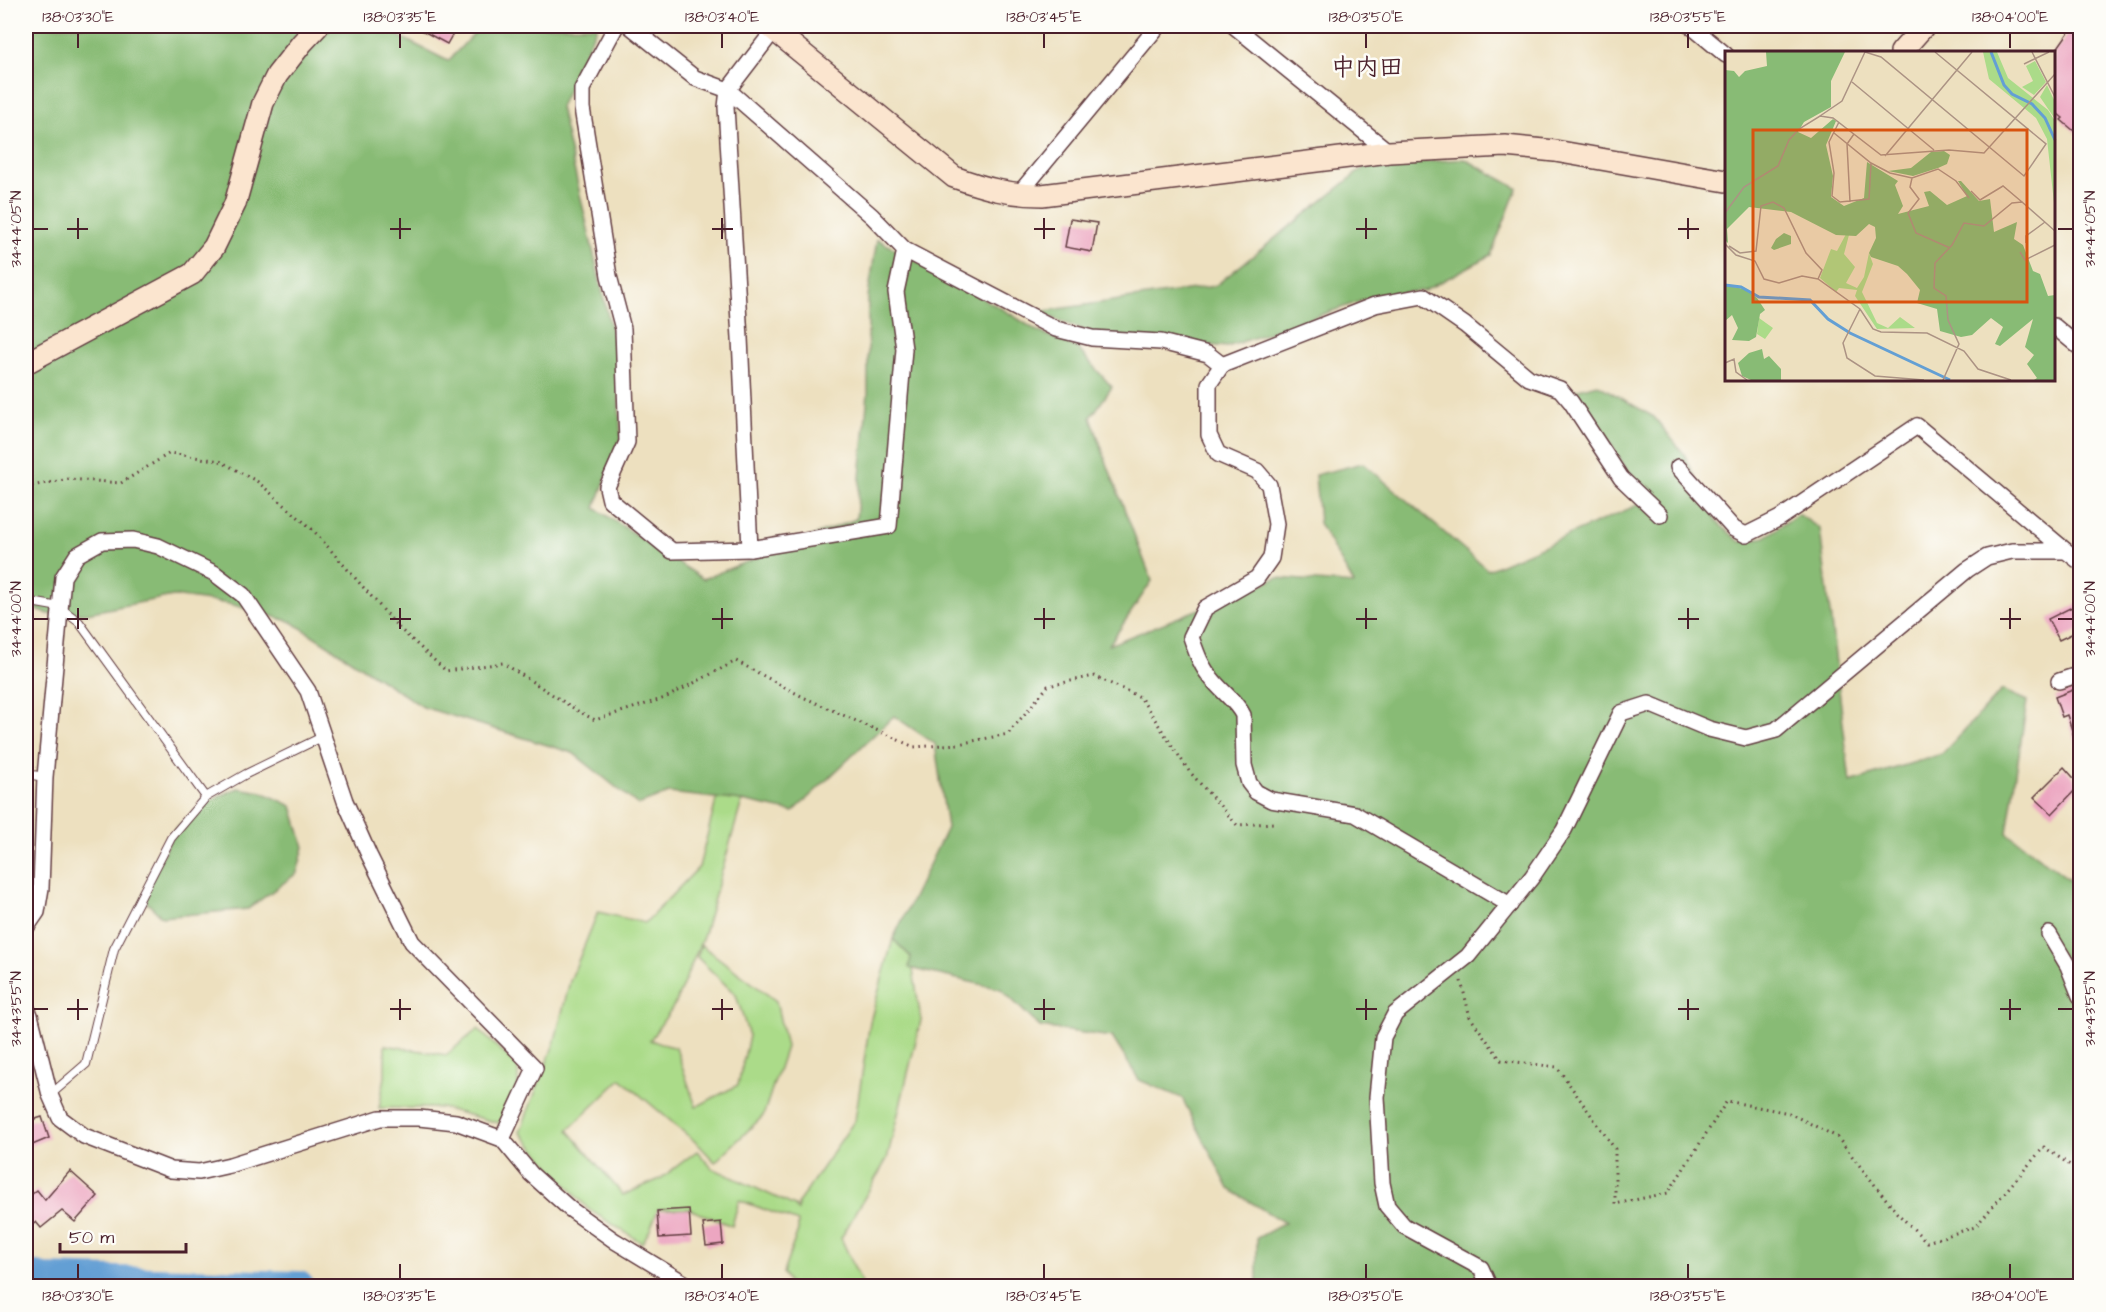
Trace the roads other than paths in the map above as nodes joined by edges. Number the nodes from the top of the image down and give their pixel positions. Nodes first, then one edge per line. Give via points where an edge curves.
1 (318, 26) edge
2 (616, 26) edge
3 (630, 26) edge
4 (1158, 26) edge
5 (1234, 26) edge
6 (1691, 26) edge
7 (1924, 26) edge
8 (771, 28) edge
9 (1902, 51) edge
10 (1725, 55) edge
11 (728, 90) junction
12 (1389, 152) junction
13 (1725, 182) edge
14 (1018, 195) junction
15 (905, 250) junction
16 (2055, 327) edge
17 (2080, 345) edge
18 (26, 363) edge
19 (1222, 365) junction
20 (1678, 467) dead end
21 (1660, 515) dead end
22 (750, 549) junction
23 (2066, 551) junction
24 (2080, 562) edge
25 (26, 601) edge
26 (59, 607) junction
27 (2080, 674) edge
28 (2059, 681) dead end
29 (324, 736) junction
30 (26, 774) edge
31 (45, 777) junction
32 (206, 797) junction
33 (1510, 905) junction
34 (26, 928) edge
35 (2049, 934) dead end
36 (2080, 996) edge
37 (26, 1007) edge
38 (50, 1095) junction
39 (502, 1139) junction
40 (688, 1287) edge
41 (1489, 1287) edge

1 - 18 street via 277,75 263,103 235,204 214,248 192,274
2 - 22 street via 582,89 609,276 623,329 627,442 607,487 610,500 672,551
3 - 11 street via 695,78
4 - 14 street
5 - 12 street
6 - 10 street
7 - 9 street
8 - 11 street
8 - 14 street via 954,177
11 - 15 street via 872,216
11 - 22 street
12 - 13 street via 1505,146 1555,151
12 - 14 street
15 - 19 street via 1056,329 1092,338 1161,342 1208,354
15 - 22 street via 896,292 904,349 889,526
16 - 17 street
19 - 21 street via 1375,305 1423,296 1529,378 1560,389 1621,478
19 - 33 street via 1209,384 1209,435 1218,454 1257,471 1269,485 1276,524 1271,558 1257,578 1205,608 1191,636 1211,678 1243,716 1244,765 1249,783 1271,800 1355,814
20 - 23 street via 1734,529 1746,535 1780,518 1917,426
23 - 24 street
23 - 33 street via 2012,550 1987,557 1966,570 1776,730 1746,738 1709,729 1649,704 1621,713 1564,830
25 - 26 lane
26 - 29 street via 63,577 72,562 102,541 133,540 158,546 214,573 243,596 278,645 308,691
26 - 31 street
26 - 32 lane via 79,622
27 - 28 street
29 - 32 lane
29 - 39 street via 345,801 412,942 535,1068
30 - 31 lane
31 - 34 street via 41,888 37,912
32 - 38 lane via 171,838 114,949 86,1064
33 - 41 street via 1468,956 1395,1014 1383,1037 1377,1097 1387,1206 1404,1226 1481,1268
35 - 36 street
37 - 38 street
38 - 39 street via 60,1119 84,1136 171,1170 199,1172 230,1165 380,1119 456,1122
39 - 40 street via 531,1174 570,1209

